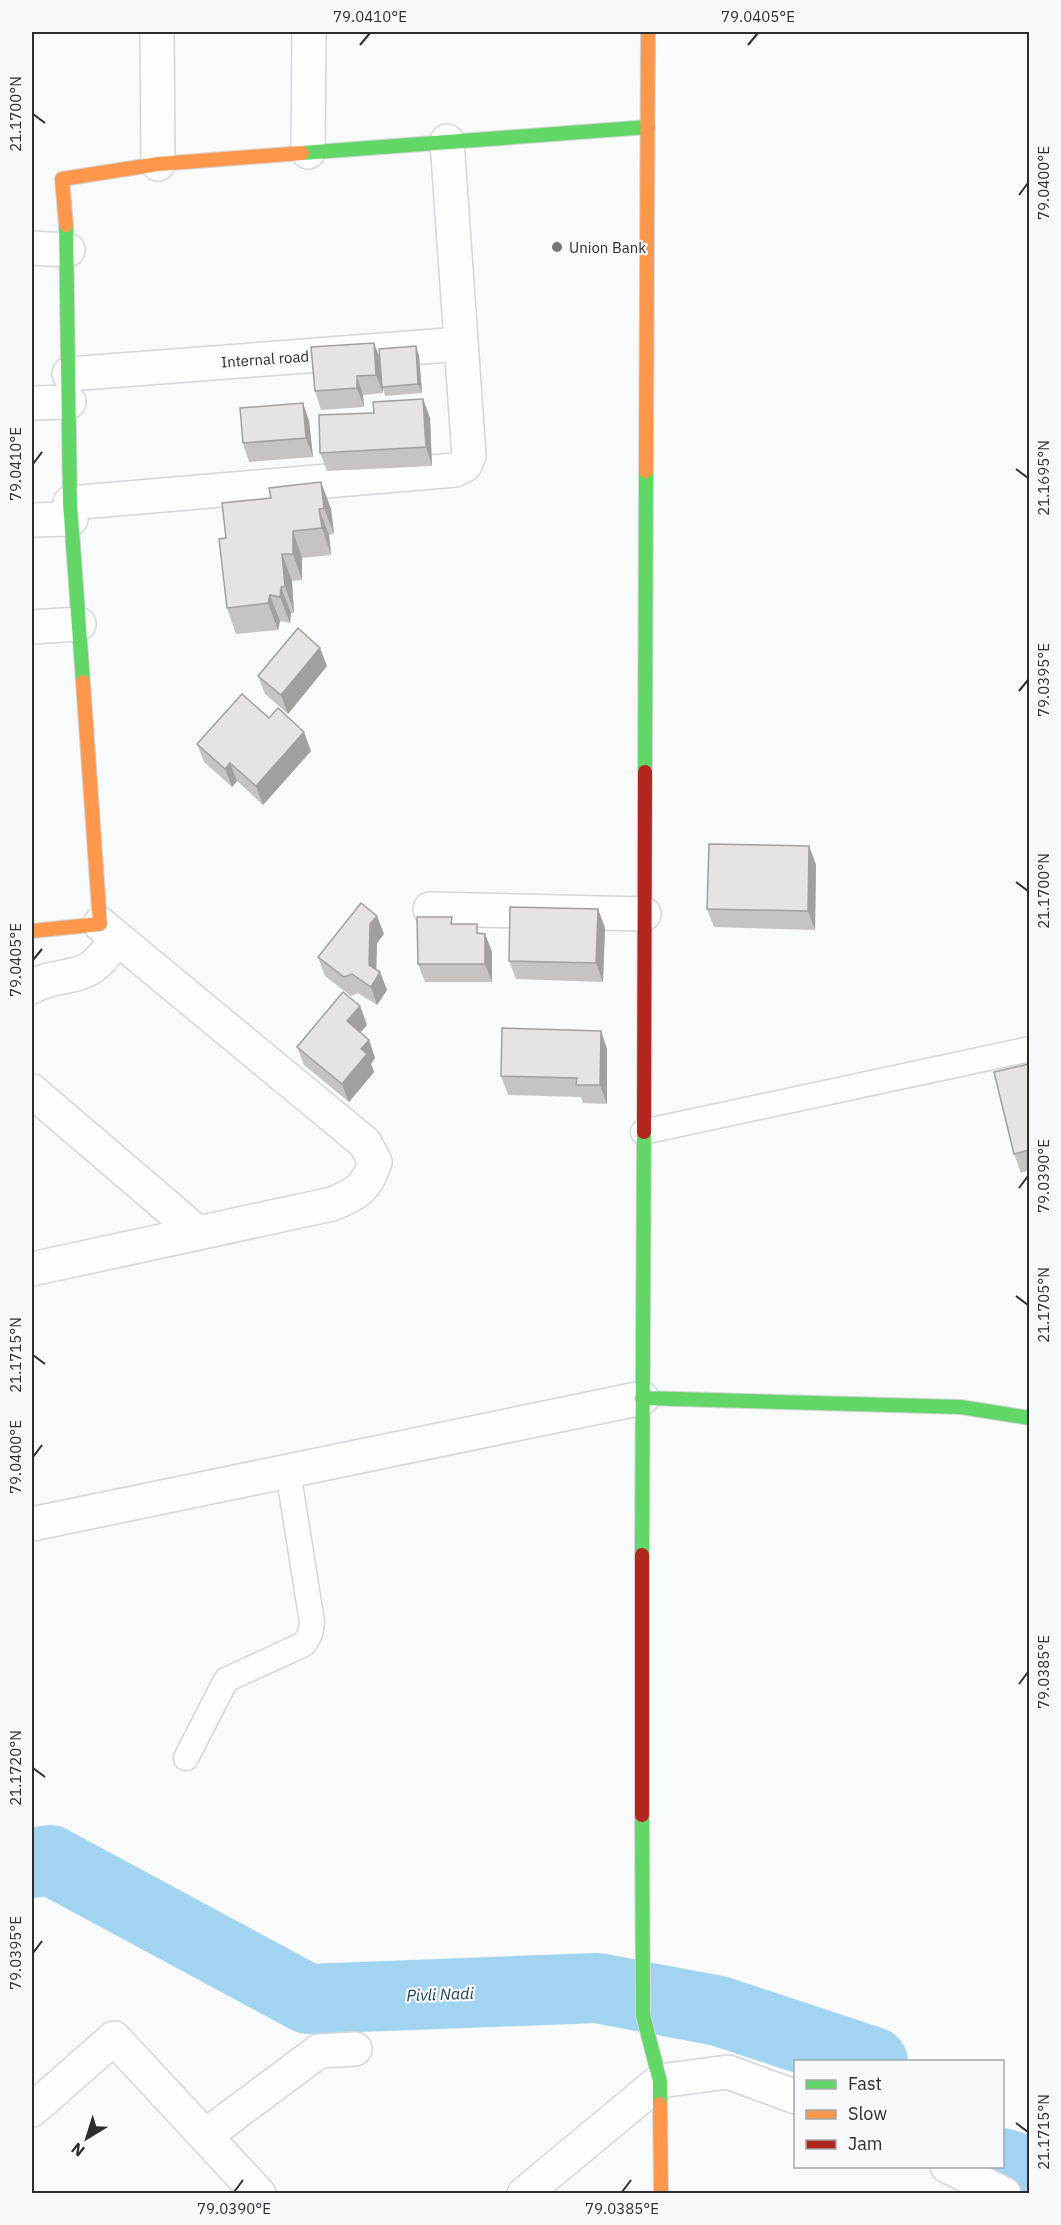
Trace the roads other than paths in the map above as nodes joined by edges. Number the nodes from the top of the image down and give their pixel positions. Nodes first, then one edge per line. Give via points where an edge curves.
1 (157, 32) edge
2 (309, 32) edge
3 (648, 32) edge
4 (648, 127) junction
5 (447, 141) junction
6 (308, 152) junction
7 (158, 164) junction
8 (32, 248) edge
9 (68, 250) junction
10 (461, 344) junction
11 (69, 388) junction
12 (32, 403) edge
13 (71, 511) junction
14 (32, 520) edge
15 (79, 624) junction
16 (32, 627) edge
17 (430, 909) dead end
18 (644, 914) junction
19 (32, 931) edge
20 (109, 931) junction
21 (32, 987) edge
22 (1029, 1049) edge
23 (32, 1091) edge
24 (643, 1132) junction
25 (198, 1233) junction
26 (32, 1269) edge
27 (642, 1398) junction
28 (1029, 1418) edge
29 (288, 1471) junction
30 (32, 1524) edge
31 (186, 1758) dead end
32 (355, 2049) dead end
33 (660, 2080) junction
34 (794, 2097) edge
35 (32, 2110) edge
36 (205, 2136) junction
37 (952, 2168) edge
38 (259, 2193) edge
39 (524, 2193) edge
40 (661, 2193) edge
41 (1004, 2193) edge

1 - 7 street
2 - 6 street
3 - 4 street
4 - 5 street
4 - 18 street
5 - 6 street
5 - 10 street
6 - 7 street
7 - 9 street via 62,179
8 - 9 street
9 - 11 street
10 - 11 street, Internal road
10 - 13 street via 469,456 465,465 455,470
11 - 12 street
11 - 13 street
13 - 14 street
13 - 15 street
15 - 16 street
15 - 20 street
17 - 18 street
18 - 24 street
19 - 20 street
20 - 21 street via 89,970 50,978
20 - 25 street via 365,1143 375,1162 368,1182 355,1194 332,1204
22 - 24 lane
23 - 25 street
24 - 27 street
25 - 26 street
27 - 28 street via 961,1407
27 - 29 street
27 - 33 street via 641,1953 643,2014
29 - 30 street
29 - 31 lane via 312,1622 310,1634 303,1644 226,1680
32 - 36 street via 319,2051
33 - 34 street via 728,2072
33 - 39 street
33 - 40 street
35 - 36 street via 114,2038
36 - 38 street
37 - 41 street

